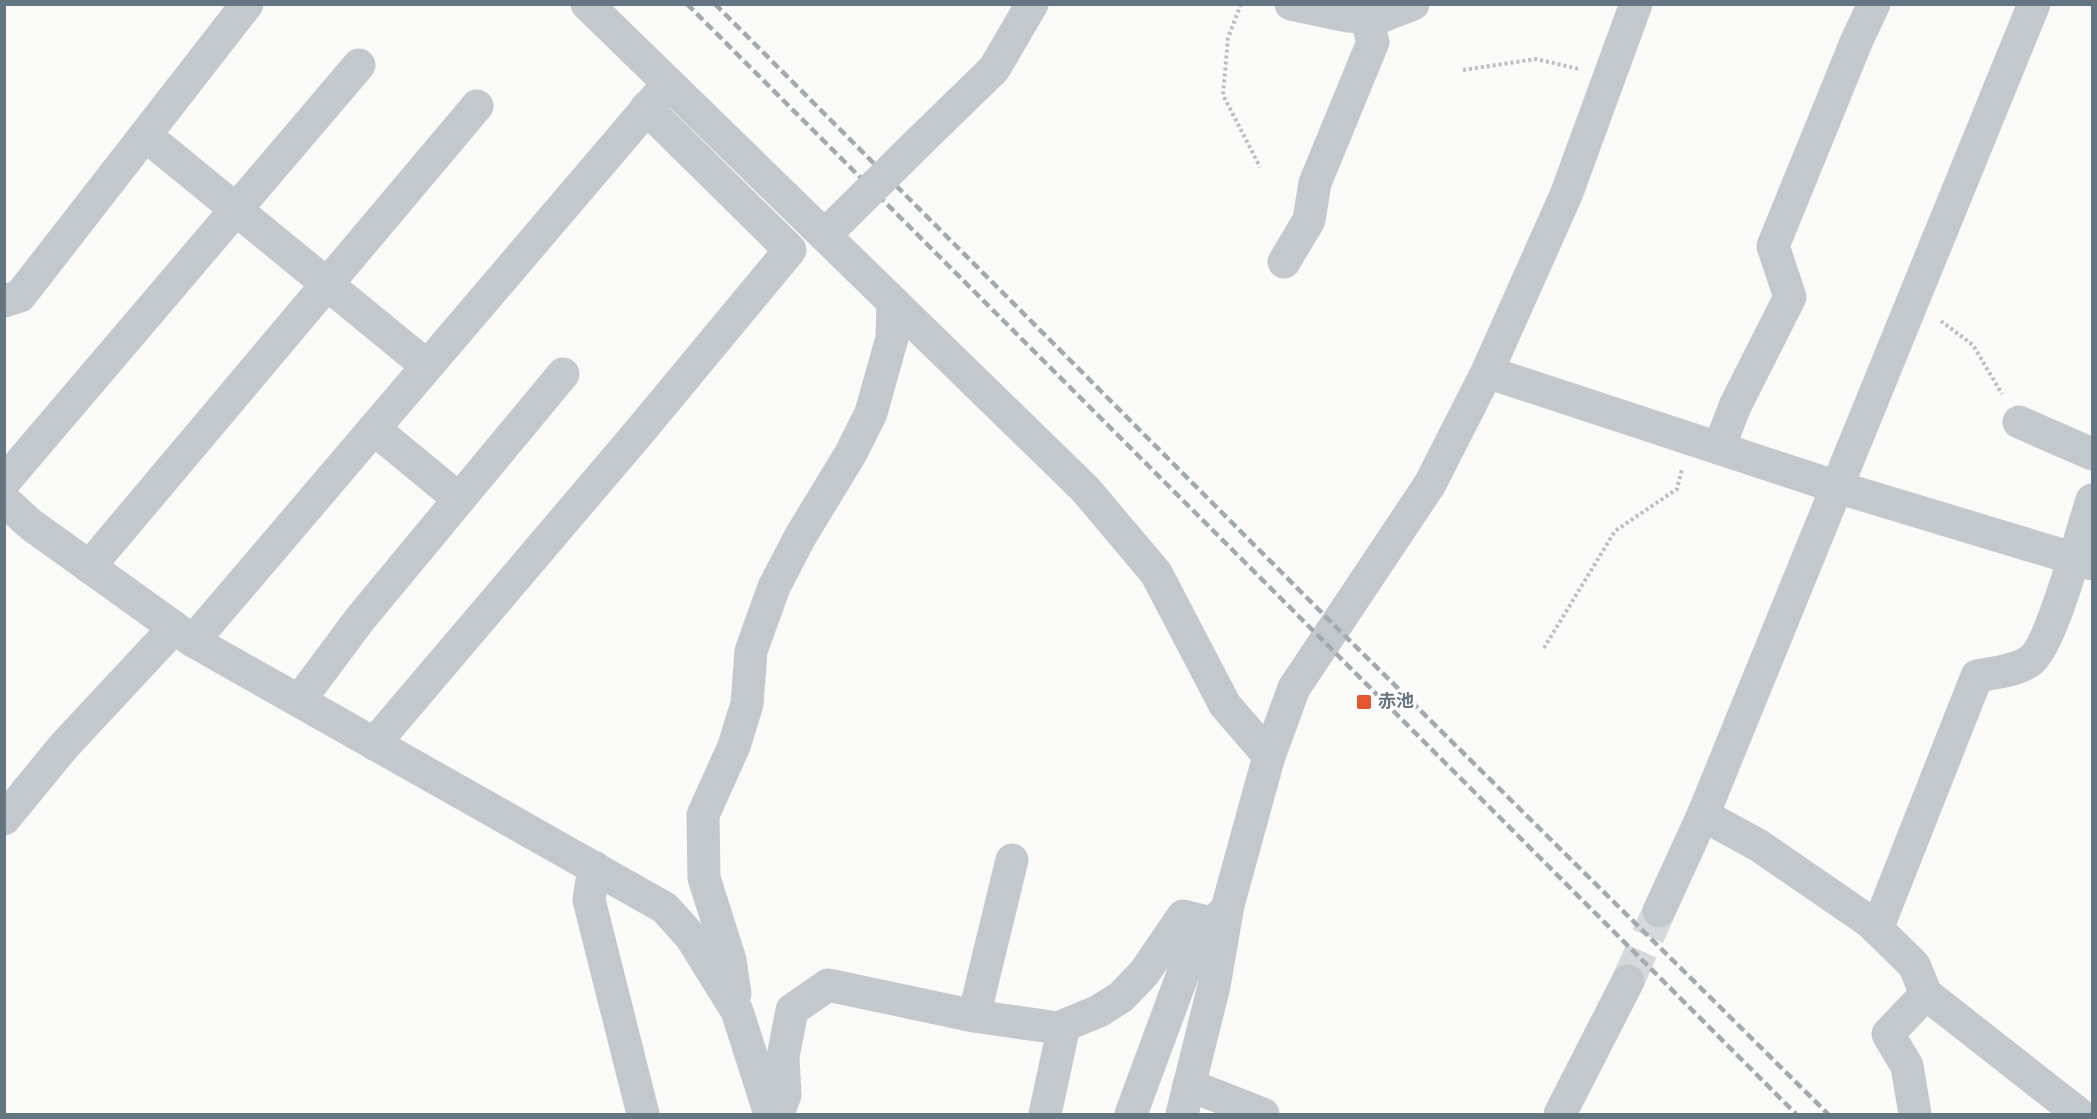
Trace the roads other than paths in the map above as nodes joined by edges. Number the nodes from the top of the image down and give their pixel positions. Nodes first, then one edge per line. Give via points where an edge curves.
1 (247, 4) edge
2 (587, 4) edge
3 (1032, 4) edge
4 (1291, 4) edge
5 (1413, 4) edge
6 (1636, 4) edge
7 (1874, 4) edge
8 (2034, 4) edge
9 (1366, 17) junction
10 (359, 65) dead end
11 (669, 83) junction
12 (477, 106) dead end
13 (646, 108) junction
14 (145, 135) junction
15 (237, 210) junction
16 (830, 231) junction
17 (1284, 262) dead end
18 (327, 284) junction
19 (4, 301) edge
20 (893, 302) junction
21 (427, 366) junction
22 (1487, 372) junction
23 (563, 374) dead end
24 (2019, 422) road end
25 (374, 429) junction
26 (1719, 448) junction
27 (2092, 454) edge
28 (4, 482) edge
29 (1837, 487) junction
30 (459, 499) junction
31 (4, 500) edge
32 (2092, 500) edge
33 (2083, 561) edge
34 (89, 567) junction
35 (184, 634) junction
36 (299, 701) junction
37 (374, 744) junction
38 (1269, 756) junction
39 (1703, 815) junction
40 (4, 819) edge
41 (1012, 860) dead end
42 (594, 867) junction
43 (1659, 911) tunnel mouth
44 (1222, 914) junction
45 (1877, 929) junction
46 (1628, 981) tunnel mouth
47 (1926, 994) junction
48 (737, 1011) junction
49 (974, 1016) junction
50 (1064, 1026) junction
51 (1186, 1100) edge
52 (644, 1114) edge
53 (770, 1114) edge
54 (778, 1114) edge
55 (1045, 1114) edge
56 (1131, 1114) edge
57 (1263, 1114) edge
58 (1560, 1114) edge
59 (1915, 1114) edge
60 (2079, 1114) edge

1 - 14 street
2 - 11 street
3 - 16 street, bridge via 994,69
4 - 9 street
5 - 9 street via 1377,18
6 - 22 street via 1566,195
7 - 26 street via 1773,246 1790,297 1735,406
8 - 29 street
9 - 17 street via 1373,42 1315,183 1309,220
10 - 15 street
11 - 13 street
11 - 16 street
12 - 18 street
13 - 21 street
13 - 37 street via 790,250
14 - 15 street
14 - 19 street via 20,296
15 - 18 street
15 - 28 street
16 - 20 street
18 - 21 street
18 - 34 street
20 - 38 street via 1084,489 1156,573 1225,705
20 - 48 street via 892,338 871,413 774,587 751,651 747,704 734,746 703,815 704,878 730,960
21 - 25 street
22 - 26 street
22 - 38 street via 1430,484 1294,688
23 - 30 street
24 - 27 street
25 - 30 street
25 - 35 street
26 - 29 street
29 - 33 street
29 - 39 street
30 - 36 street via 360,619
31 - 34 street
32 - 33 street
33 - 45 street via 2045,641 2031,661 1977,676
34 - 35 street
35 - 36 street
35 - 40 street via 64,746
36 - 37 street
37 - 42 street
38 - 44 street
39 - 43 street
39 - 45 street via 1758,845
41 - 49 street
42 - 48 street via 665,908 691,937
42 - 52 street via 589,900
44 - 50 street via 1183,916 1144,973 1121,997
44 - 51 street via 1214,986
44 - 56 street via 1184,971
45 - 47 street via 1914,965
46 - 58 street
47 - 59 street via 1888,1034 1907,1066
47 - 60 street
48 - 53 street
49 - 50 street via 1017,1024
49 - 54 street via 828,985 792,1010 783,1057 785,1095
50 - 55 street
51 - 57 street

